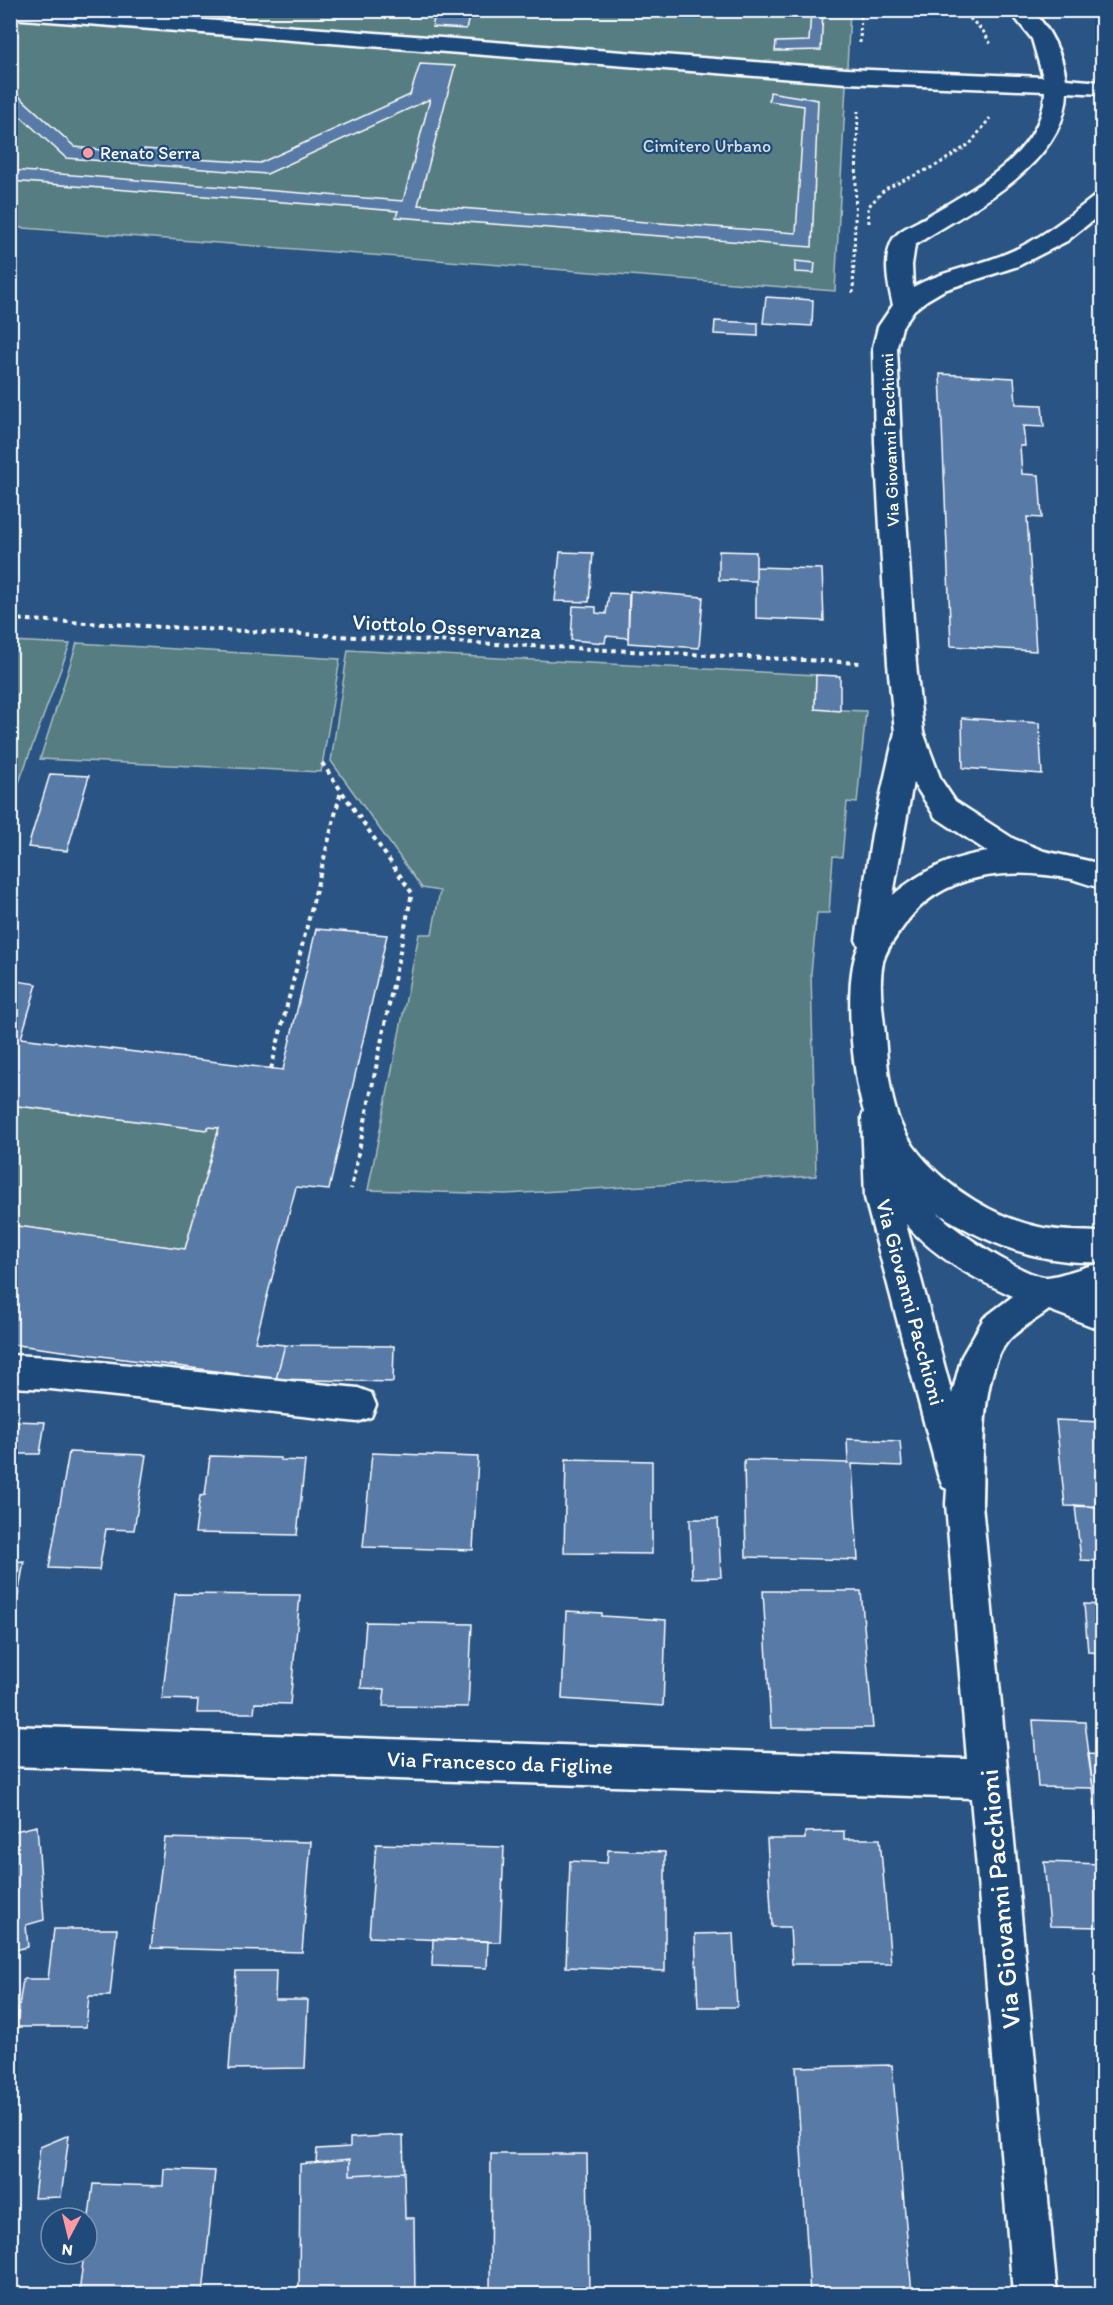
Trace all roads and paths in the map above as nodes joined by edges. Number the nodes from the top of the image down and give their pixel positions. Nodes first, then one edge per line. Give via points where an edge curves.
1 (861, 10) edge
2 (961, 10) edge
3 (1019, 10) edge
4 (10, 12) edge
5 (853, 76) junction
6 (1001, 81) junction
7 (1055, 83) junction
8 (1102, 88) edge
9 (1102, 202) edge
10 (869, 231) dead end
11 (853, 293) dead end
12 (904, 305) junction
13 (10, 619) edge
14 (871, 663) dead end
15 (909, 732) junction
16 (322, 763) dead end
17 (341, 790) junction
18 (1039, 862) junction
19 (1102, 876) edge
20 (867, 964) junction
21 (271, 1069) dead end
22 (877, 1097) junction
23 (901, 1152) junction
24 (351, 1189) dead end
25 (1102, 1247) edge
26 (1102, 1278) edge
27 (1045, 1293) junction
28 (1102, 1314) edge
29 (10, 1371) edge
30 (358, 1405) dead end
31 (964, 1504) junction
32 (10, 1746) edge
33 (989, 1779) junction
34 (1035, 2295) edge

1 - 5 path
2 - 6 path via 983,31 998,56
3 - 7 street via 1042,37
4 - 5 street
5 - 6 street
5 - 11 path
6 - 7 street
6 - 10 path via 996,108 985,128 970,144 937,165 885,189 868,207
7 - 8 street
7 - 12 street via 1056,99 1048,126 1016,166 988,189 904,242 899,255
9 - 12 street, Via Giovanni Pacchioni via 1059,236 1010,261 935,285
12 - 15 street, Via Giovanni Pacchioni via 890,327 885,347 890,478
13 - 14 path, Viottolo Osservanza
15 - 18 street, Via Giovanni Pacchioni via 928,783 945,809 1003,847
15 - 20 street, Via Giovanni Pacchioni via 887,834
16 - 17 path
17 - 21 path
17 - 24 path via 412,893
18 - 19 street via 1076,867
18 - 20 street via 974,864 915,892 895,911
20 - 22 street, Via Giovanni Pacchioni via 866,998
22 - 23 street via 887,1131
22 - 31 street, Via Giovanni Pacchioni via 882,1198
23 - 25 street via 944,1197 1000,1232 1044,1245
23 - 27 street via 910,1206 934,1230 960,1252
26 - 27 street, Via Giovanni Pacchioni
27 - 28 street
27 - 31 street, Via Giovanni Pacchioni via 996,1329 980,1356 970,1390
29 - 30 street
31 - 33 street, Via Giovanni Pacchioni
32 - 33 street, Via Francesco da Figline
33 - 34 street, Via Giovanni Pacchioni

